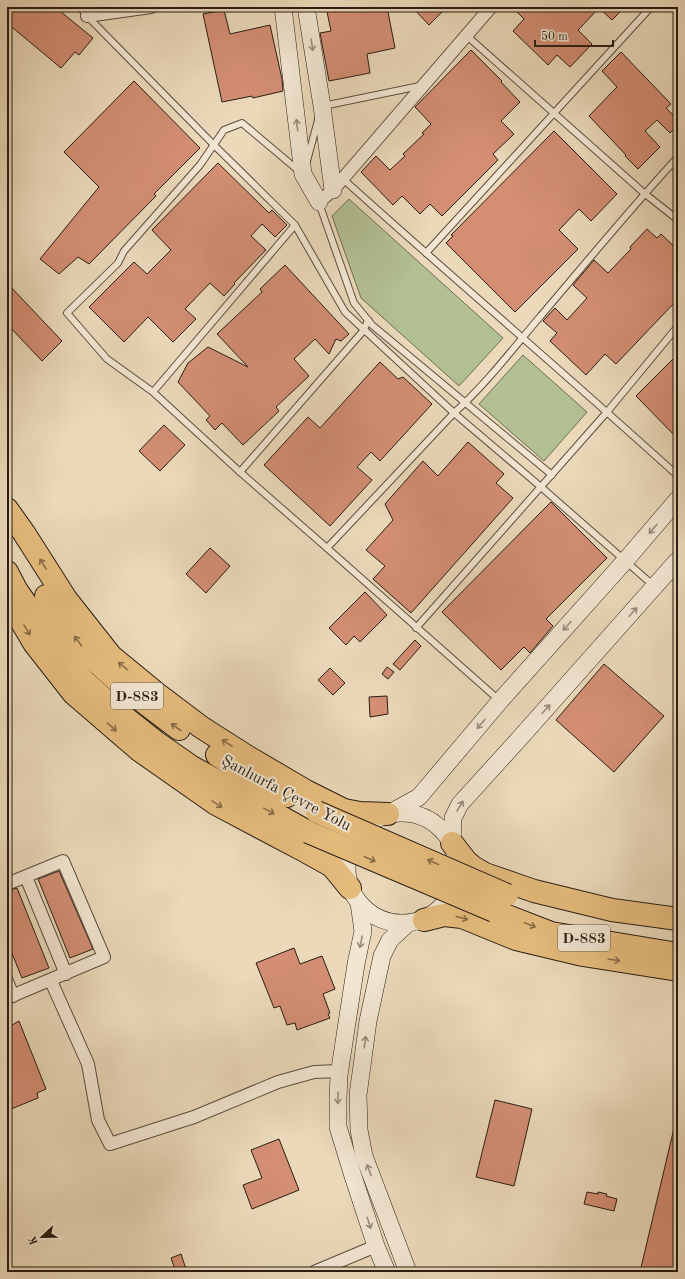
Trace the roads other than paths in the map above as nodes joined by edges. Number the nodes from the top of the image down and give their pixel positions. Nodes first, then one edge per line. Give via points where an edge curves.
1 (151, 7) edge
2 (283, 7) edge
3 (306, 7) edge
4 (491, 7) edge
5 (651, 7) edge
6 (84, 12) edge
7 (466, 36) junction
8 (424, 85) junction
9 (322, 106) junction
10 (554, 113) junction
11 (214, 146) junction
12 (678, 156) edge
13 (303, 174) junction
14 (338, 184) junction
15 (644, 193) junction
16 (319, 202) junction
17 (678, 220) edge
18 (295, 225) junction
19 (426, 253) junction
20 (368, 320) junction
21 (678, 326) edge
22 (364, 330) junction
23 (523, 337) junction
24 (153, 392) junction
25 (465, 402) junction
26 (608, 412) junction
27 (454, 413) junction
28 (240, 472) junction
29 (552, 475) junction
30 (678, 476) edge
31 (541, 487) junction
32 (678, 499) edge
33 (7, 509) edge
34 (7, 528) edge
35 (327, 548) junction
36 (678, 560) edge
37 (625, 561) junction
38 (7, 572) edge
39 (655, 587) junction
40 (7, 597) edge
41 (416, 628) junction
42 (500, 701) junction
43 (388, 814) junction
44 (452, 843) junction
45 (26, 877) junction
46 (7, 884) edge
47 (354, 896) junction
48 (501, 903) junction
49 (678, 919) edge
50 (415, 922) junction
51 (678, 931) edge
52 (678, 954) edge
53 (678, 970) edge
54 (66, 974) junction
55 (51, 980) junction
56 (7, 981) edge
57 (10, 997) edge
58 (340, 1071) junction
59 (376, 1246) junction
60 (314, 1272) edge
61 (387, 1272) edge
62 (408, 1272) edge

1 - 6 street
13 -> 2 street
3 -> 9 street
4 - 7 street
5 - 10 lane
6 - 11 lane
7 - 8 street
7 - 10 lane
8 - 9 lane
8 - 14 street
9 - 13 lane
9 - 14 street
10 - 15 lane
10 - 19 lane
11 - 13 lane via 224,130 242,122
11 - 18 lane
11 - 24 lane via 124,251 118,263 66,313 107,359
12 - 15 lane
13 - 16 street
14 - 16 street
14 - 19 lane
15 - 17 lane
15 - 23 lane
16 - 20 lane via 354,303
18 - 22 lane via 345,312
18 - 24 lane
19 - 23 lane
20 - 22 lane
20 - 25 lane
21 - 26 lane
22 - 27 lane
22 - 28 lane
23 - 25 lane
23 - 26 lane
24 - 28 lane
25 - 27 lane
25 - 29 lane
26 - 29 lane
26 - 30 lane
27 - 31 lane
27 - 35 lane
28 - 35 lane
29 - 31 lane
31 - 37 lane
31 - 41 lane
32 -> 37 street
43 -> 33 highway via 344,810 248,757 200,727 156,693 111,656 66,599
48 -> 34 highway, Şanlıurfa Çevre Yolu / D-883, bridge via 251,777 152,710 83,647 32,575
35 - 41 lane
36 - 39 street
37 - 39 lane
37 -> 42 street
38 -> 48 highway, Şanlıurfa Çevre Yolu / D-883, bridge via 17,591 54,644 85,682 122,715 192,767 308,832
44 -> 39 street via 453,818 460,804
40 -> 47 highway via 34,643 74,694 139,750 216,804 332,866
41 - 42 lane
42 -> 43 street via 419,797
43 - 44 street via 407,812 425,817 440,828
43 - 47 street via 371,822 357,835 349,851 346,870
44 - 49 highway via 473,867 534,892 612,910
44 - 50 street via 457,861 457,879 450,896 439,910
45 - 46 street
45 - 54 street
45 - 54 street via 64,861 104,957
47 - 50 street via 372,915 389,922
47 -> 58 street via 363,931
48 - 51 highway, Şanlıurfa Çevre Yolu / D-883 via 618,924
48 -> 52 highway, Şanlıurfa Çevre Yolu / D-883 via 551,933
50 -> 53 highway via 444,915 462,917 516,939 583,955
62 -> 50 street via 364,1156 359,1130 358,1095 368,1021 382,956 390,940
54 - 55 street
55 - 57 street
55 - 58 street via 88,1064 98,1120 110,1144 194,1117 278,1082 314,1072
56 - 57 street
58 -> 59 street via 338,1127
59 - 60 street
59 - 61 street

